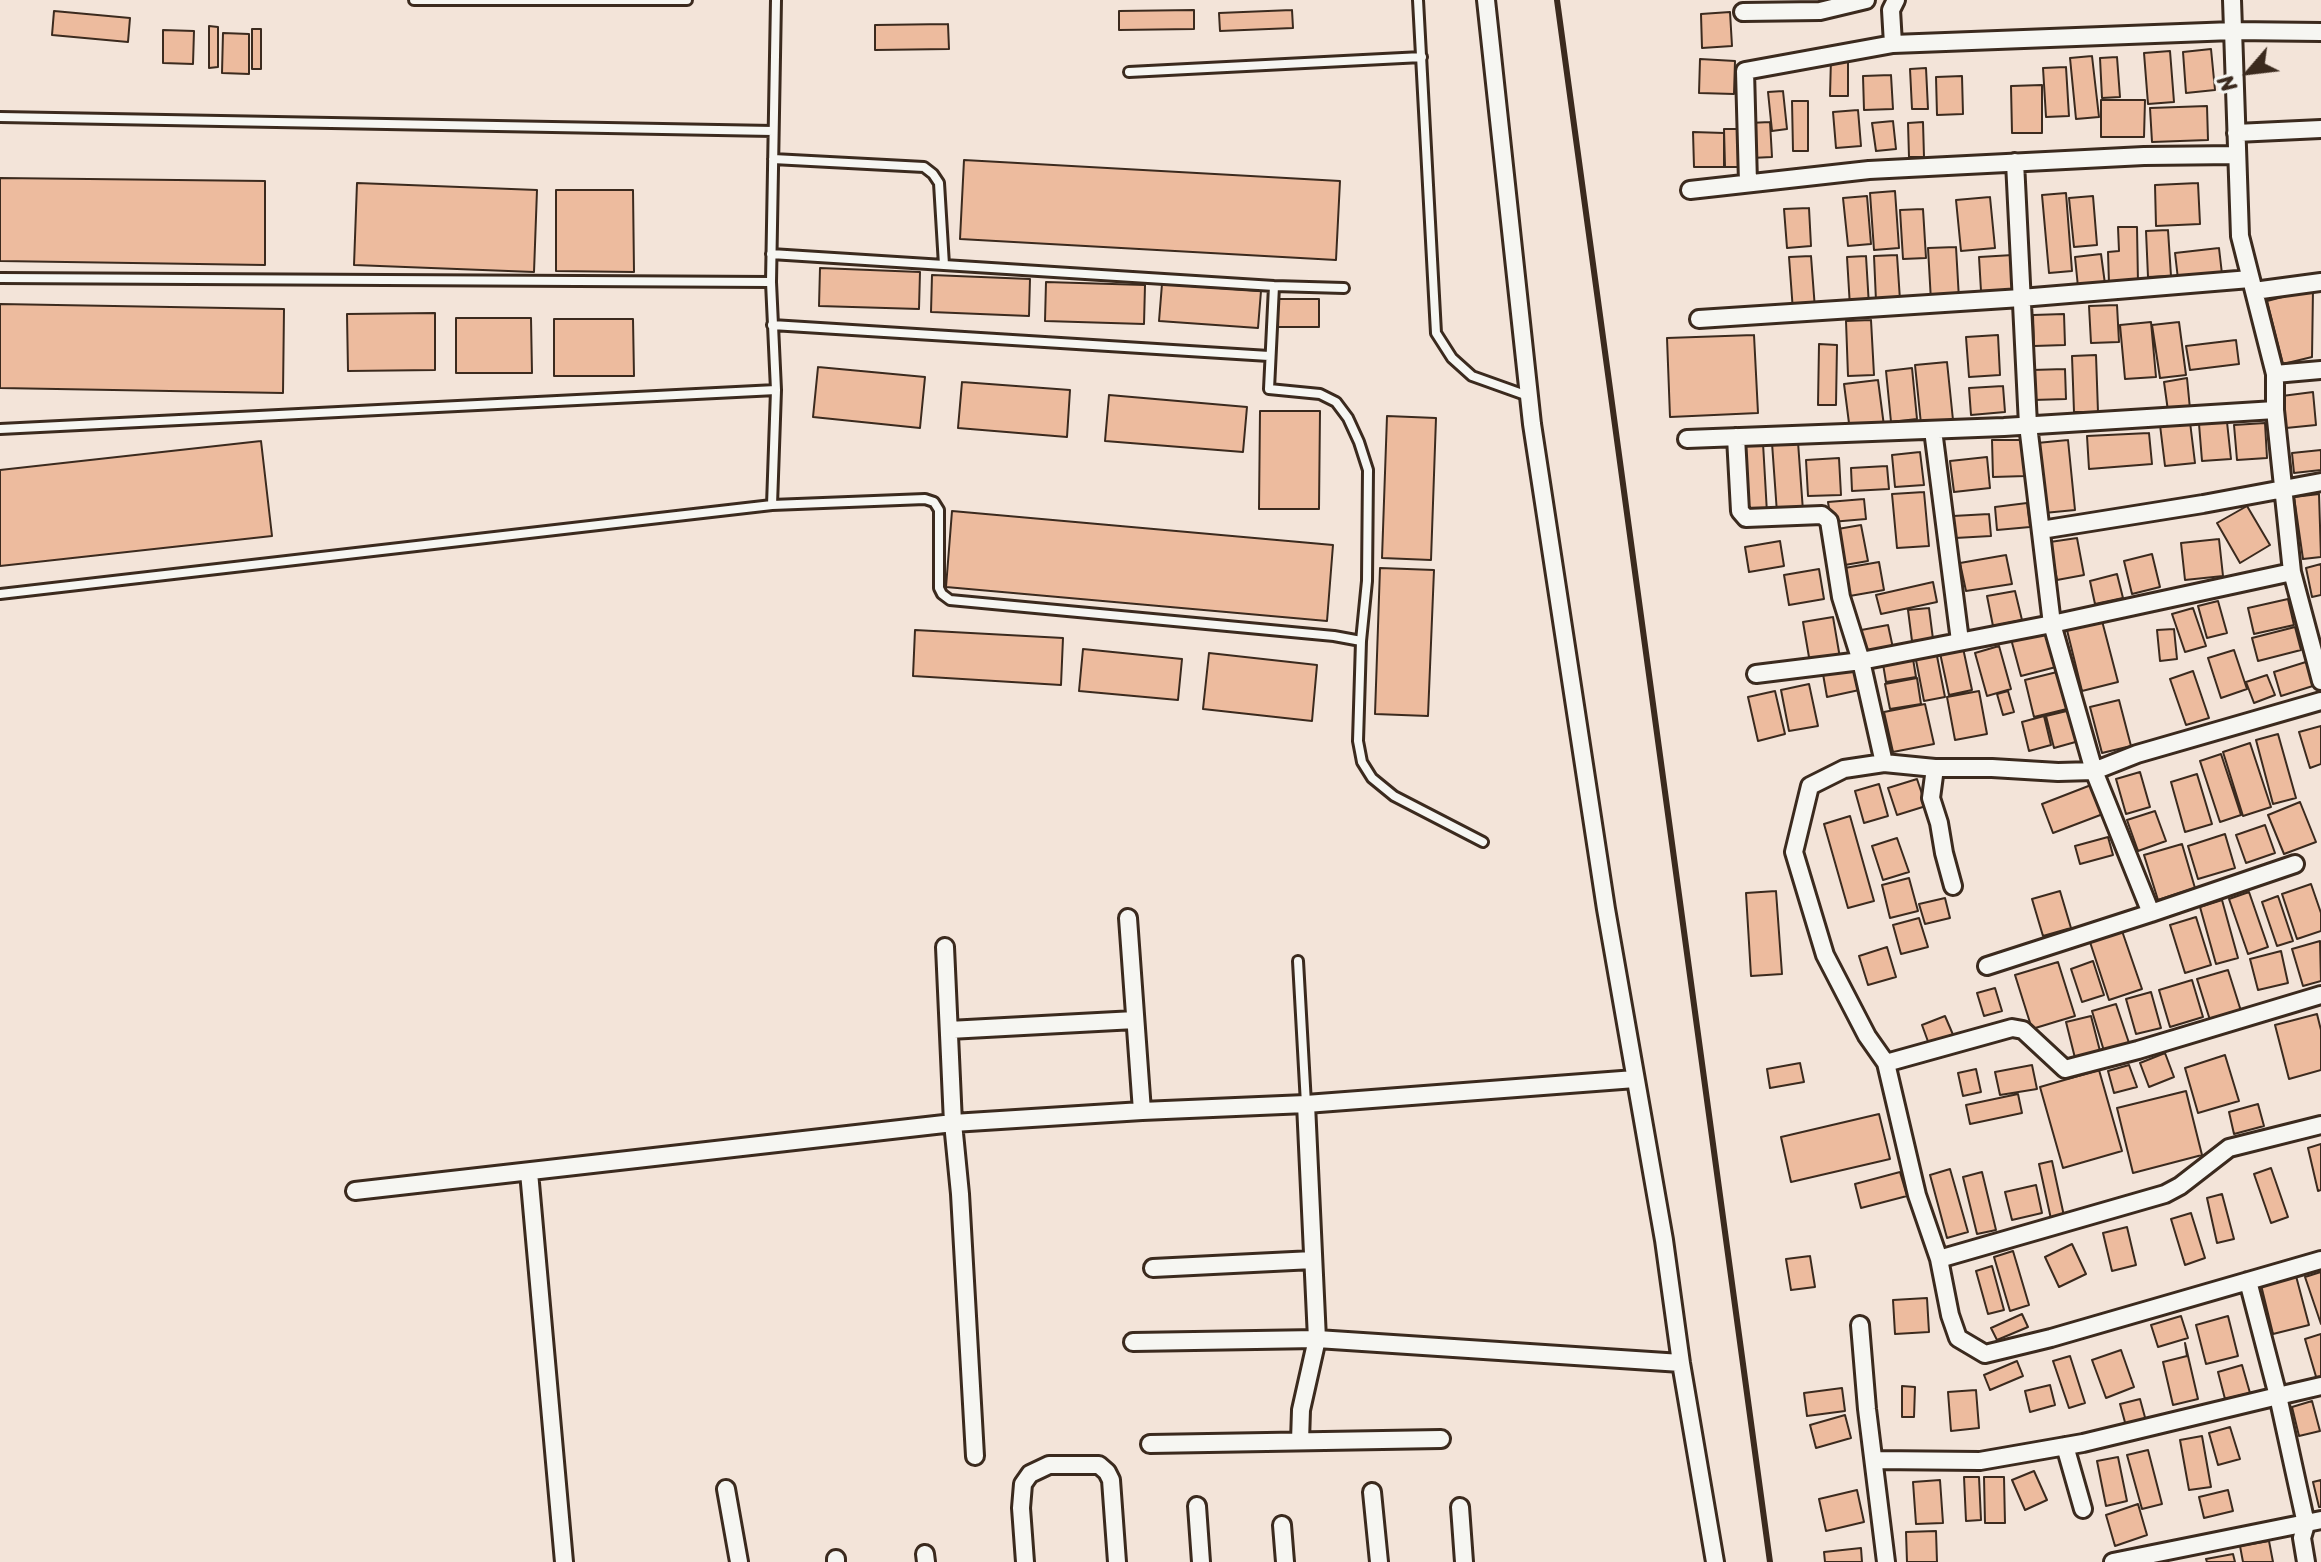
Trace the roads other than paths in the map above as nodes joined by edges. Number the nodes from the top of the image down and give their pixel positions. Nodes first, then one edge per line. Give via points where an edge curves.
1 (414, 0) edge
2 (687, 0) edge
3 (776, 0) edge
4 (1418, 0) edge
5 (1486, 0) edge
6 (1866, 0) edge
7 (2232, 0) edge
8 (1891, 1) edge
9 (1743, 12) dead end
10 (2233, 31) junction
11 (2321, 32) edge
12 (1893, 44) junction
13 (1422, 57) junction
14 (1129, 72) dead end
15 (0, 117) edge
16 (2321, 129) edge
17 (773, 131) junction
18 (2236, 133) junction
19 (2237, 155) junction
20 (773, 159) junction
21 (2015, 162) junction
22 (1748, 183) junction
23 (1690, 190) dead end
24 (771, 254) junction
25 (944, 265) junction
26 (0, 278) edge
27 (771, 282) junction
28 (2321, 282) edge
29 (2252, 285) junction
30 (1274, 286) junction
31 (1344, 288) dead end
32 (2021, 298) junction
33 (1699, 319) dead end
34 (772, 325) junction
35 (1269, 356) junction
36 (2321, 370) edge
37 (2275, 374) junction
38 (776, 390) junction
39 (1529, 396) junction
40 (2275, 410) junction
41 (2028, 425) junction
42 (0, 429) edge
43 (1933, 430) junction
44 (1736, 437) junction
45 (1687, 439) dead end
46 (2321, 482) edge
47 (2284, 488) junction
48 (772, 505) junction
49 (2041, 530) junction
50 (2292, 572) junction
51 (0, 594) edge
52 (2052, 624) junction
53 (1361, 641) junction
54 (1960, 641) junction
55 (1861, 661) junction
56 (1756, 674) dead end
57 (2321, 681) edge
58 (2321, 701) edge
59 (1884, 763) junction
60 (1935, 768) junction
61 (2094, 771) junction
62 (1483, 842) dead end
63 (2295, 864) dead end
64 (1953, 886) dead end
65 (2151, 913) junction
66 (1128, 918) dead end
67 (945, 947) dead end
68 (1298, 961) dead end
69 (1987, 966) dead end
70 (2321, 995) edge
71 (1135, 1020) junction
72 (949, 1030) junction
73 (1886, 1063) junction
74 (1635, 1079) junction
75 (1306, 1104) junction
76 (1142, 1111) junction
77 (953, 1123) junction
78 (2321, 1125) edge
79 (529, 1172) junction
80 (355, 1191) dead end
81 (1939, 1259) junction
82 (1313, 1260) junction
83 (2321, 1260) edge
84 (1153, 1268) dead end
85 (2248, 1281) junction
86 (1860, 1325) dead end
87 (1317, 1339) junction
88 (1133, 1342) dead end
89 (1681, 1363) junction
90 (2321, 1386) edge
91 (2278, 1396) junction
92 (1441, 1439) dead end
93 (1300, 1441) junction
94 (1150, 1444) dead end
95 (2065, 1446) junction
96 (975, 1456) dead end
97 (1874, 1460) junction
98 (726, 1489) dead end
99 (1372, 1492) dead end
100 (1197, 1506) dead end
101 (1460, 1507) dead end
102 (2083, 1509) dead end
103 (2314, 1522) edge
104 (1282, 1525) dead end
105 (564, 1562) edge
106 (739, 1562) edge
107 (1025, 1562) edge
108 (1117, 1562) edge
109 (1201, 1562) edge
110 (1285, 1562) edge
111 (1379, 1562) edge
112 (1464, 1562) edge
113 (1715, 1562) edge
114 (1886, 1562) edge
115 (2113, 1562) edge
116 (2306, 1562) edge

1 - 2 lane
3 - 17 lane
4 - 13 lane
5 - 39 street
6 - 9 street via 1820,11
7 - 10 street
8 - 12 street
10 - 11 street
10 - 12 street
10 - 18 street
12 - 22 street via 1745,71
13 - 14 lane
13 - 39 lane via 1436,333 1472,376
15 - 17 lane
16 - 18 street
17 - 20 lane
18 - 19 street
19 - 21 street
19 - 29 street via 2240,236
20 - 24 lane
20 - 25 lane via 924,167 939,183
21 - 22 street
21 - 32 street
22 - 23 street
24 - 25 lane
24 - 27 lane
25 - 30 lane
26 - 27 lane
27 - 34 lane
28 - 29 street
29 - 32 street
29 - 37 street
30 - 31 lane
30 - 35 lane
32 - 33 street
32 - 41 street
34 - 35 lane
34 - 38 lane
35 - 53 lane via 1269,389 1320,394 1336,402 1359,442 1368,470
36 - 37 street
37 - 40 street
38 - 42 lane
38 - 48 lane
39 - 74 street
40 - 41 street
40 - 47 street
41 - 43 street
41 - 49 street
43 - 44 street
43 - 54 street
44 - 45 street
44 - 55 street via 1740,511 1746,518 1822,515 1829,521 1841,597
46 - 47 street
47 - 49 street
47 - 50 street
48 - 51 lane
48 - 53 lane via 934,502 939,510 939,588 950,600
49 - 52 street
50 - 52 street
50 - 57 street
52 - 54 street
52 - 61 street
53 - 62 lane via 1362,762 1394,796
54 - 55 street
55 - 56 street
55 - 59 street
58 - 61 street
59 - 60 street
59 - 73 street via 1844,769 1810,786 1794,852 1825,955
60 - 61 street
60 - 64 street via 1931,798
61 - 65 street
63 - 65 street
65 - 69 street
66 - 71 street
67 - 72 street
68 - 75 lane
70 - 73 street via 2065,1069 2023,1030 2012,1028
71 - 72 street
71 - 76 street
72 - 77 street
73 - 81 street via 1917,1195
74 - 75 street
74 - 89 street
75 - 76 street
75 - 82 street
76 - 77 street
77 - 79 street
77 - 96 street
78 - 81 street via 2229,1148 2165,1194
79 - 80 street
79 - 105 street
81 - 85 street via 1958,1338 1985,1354
82 - 84 street
82 - 87 street
83 - 85 street
85 - 91 street
86 - 97 street
87 - 88 street
87 - 89 street
87 - 93 street via 1301,1410
89 - 113 street
90 - 91 street
91 - 95 street
91 - 103 street
92 - 93 street
93 - 94 street
95 - 97 street via 1980,1461
95 - 102 street
97 - 114 street
98 - 106 street
99 - 111 street
100 - 109 street
101 - 112 street
103 - 115 street
103 - 116 street via 2302,1538
104 - 110 street
107 - 108 street via 1021,1508 1023,1484 1030,1474 1049,1465 1099,1465 1111,1480

